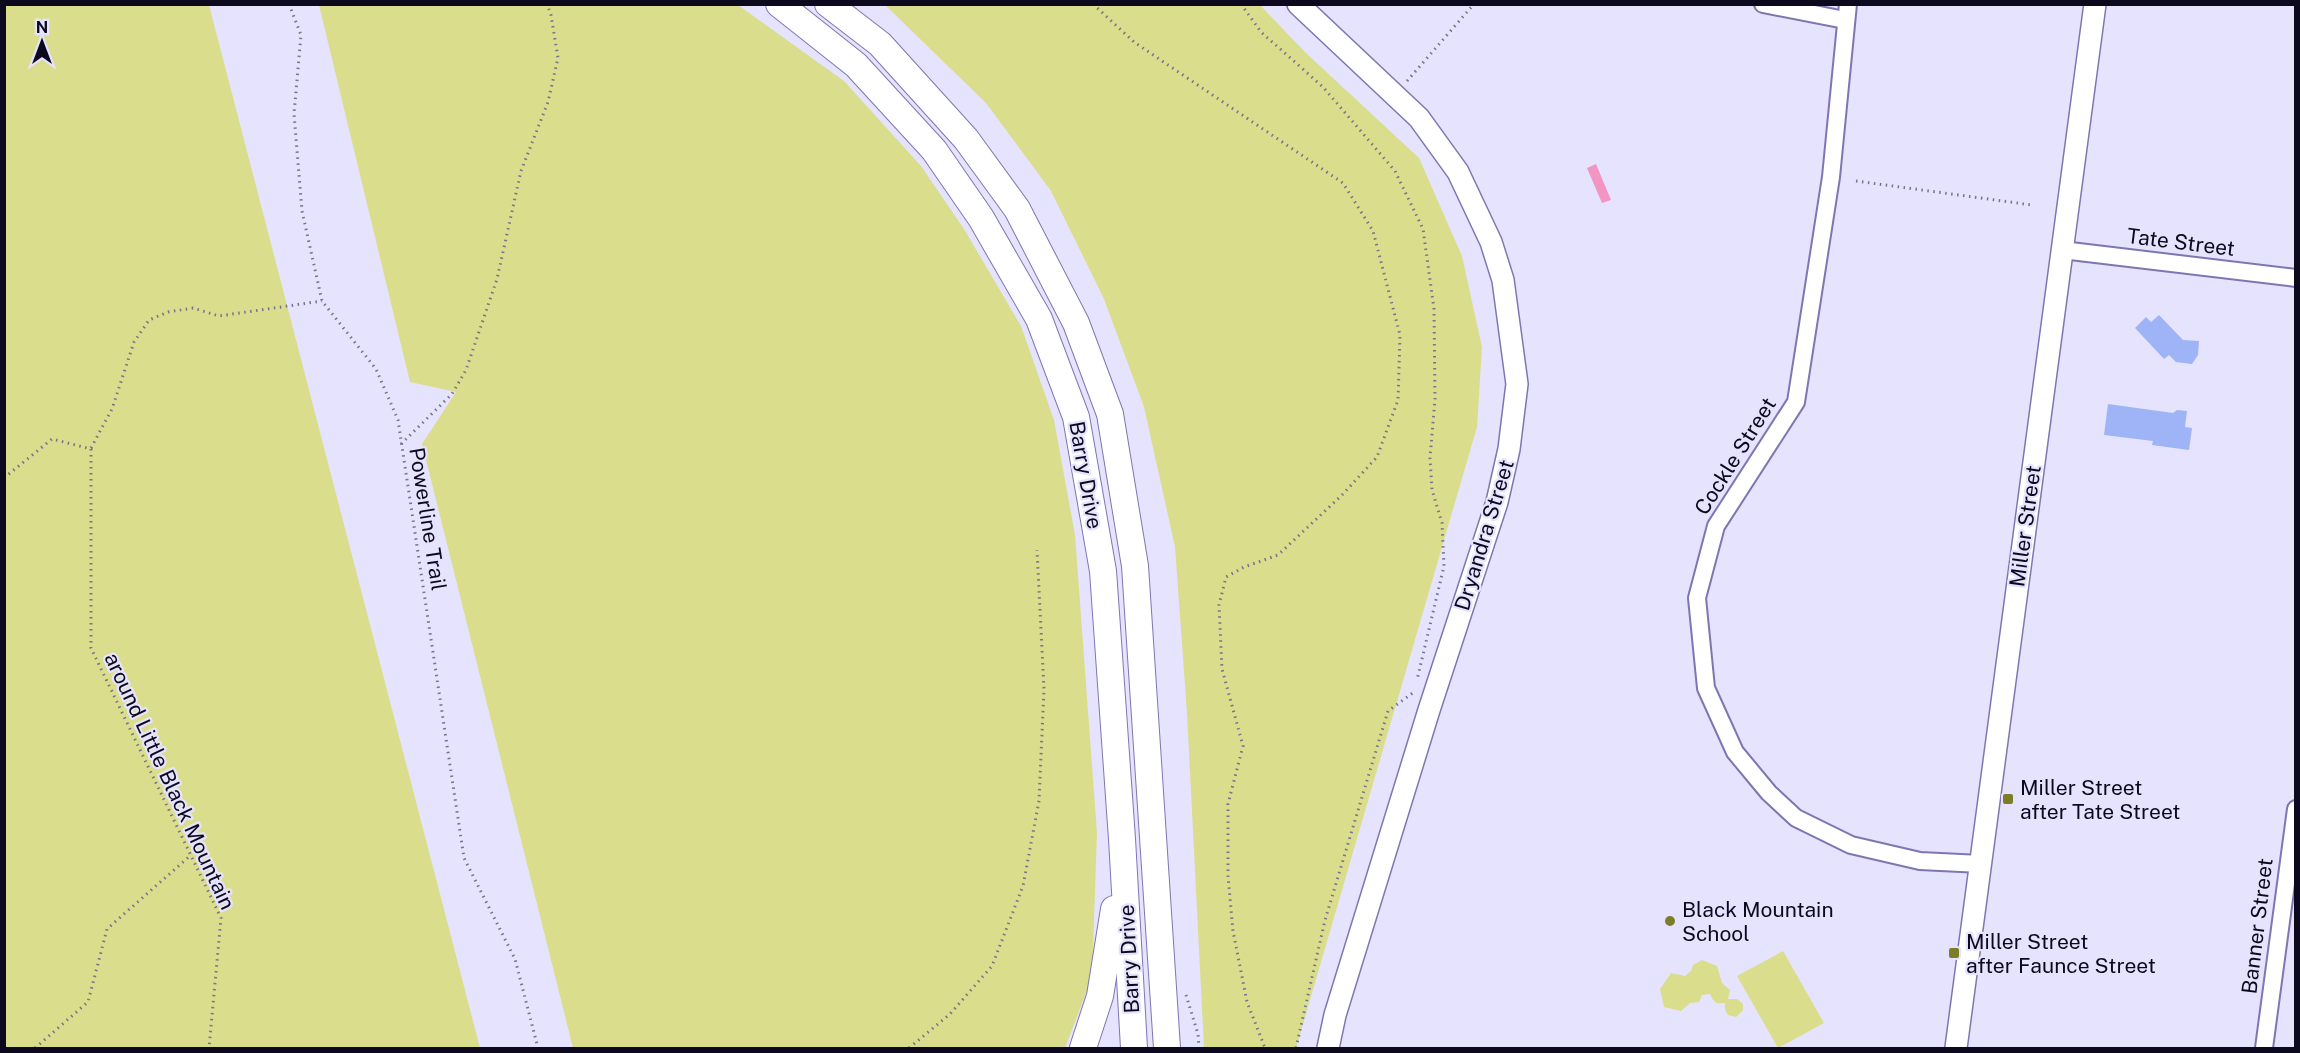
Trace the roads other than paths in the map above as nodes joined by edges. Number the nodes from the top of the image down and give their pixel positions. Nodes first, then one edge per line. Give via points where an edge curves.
1 (779, 4) edge
2 (828, 4) edge
3 (1298, 4) edge
4 (1763, 4) edge
5 (2095, 4) edge
6 (1847, 12) edge
7 (2062, 250) junction
8 (2295, 278) edge
9 (2295, 809) edge
10 (1122, 839) junction
11 (1981, 864) junction
12 (1083, 1048) edge
13 (1134, 1048) edge
14 (1167, 1048) edge
15 (1328, 1048) edge
16 (1956, 1048) edge
17 (2264, 1048) edge

1 - 10 main road, Barry Drive via 856,65 934,150 981,218 1039,319 1076,417 1103,571
2 - 14 main road, Barry Drive via 880,44 966,139 1017,209 1076,323 1110,414 1135,566
3 - 15 street, Dryandra Street via 1419,118 1458,172 1491,242 1503,280 1517,384 1497,502 1429,710
4 - 6 street
5 - 7 street, Miller Street
6 - 11 street, Cockle Street via 1831,177 1796,402 1716,526 1697,598 1706,688 1735,752 1796,818 1851,845 1920,861
7 - 8 street, Tate Street
7 - 11 street, Miller Street
9 - 17 street, Banner Street
10 - 12 main road via 1106,967
10 - 13 main road, Barry Drive
11 - 16 street, Miller Street

